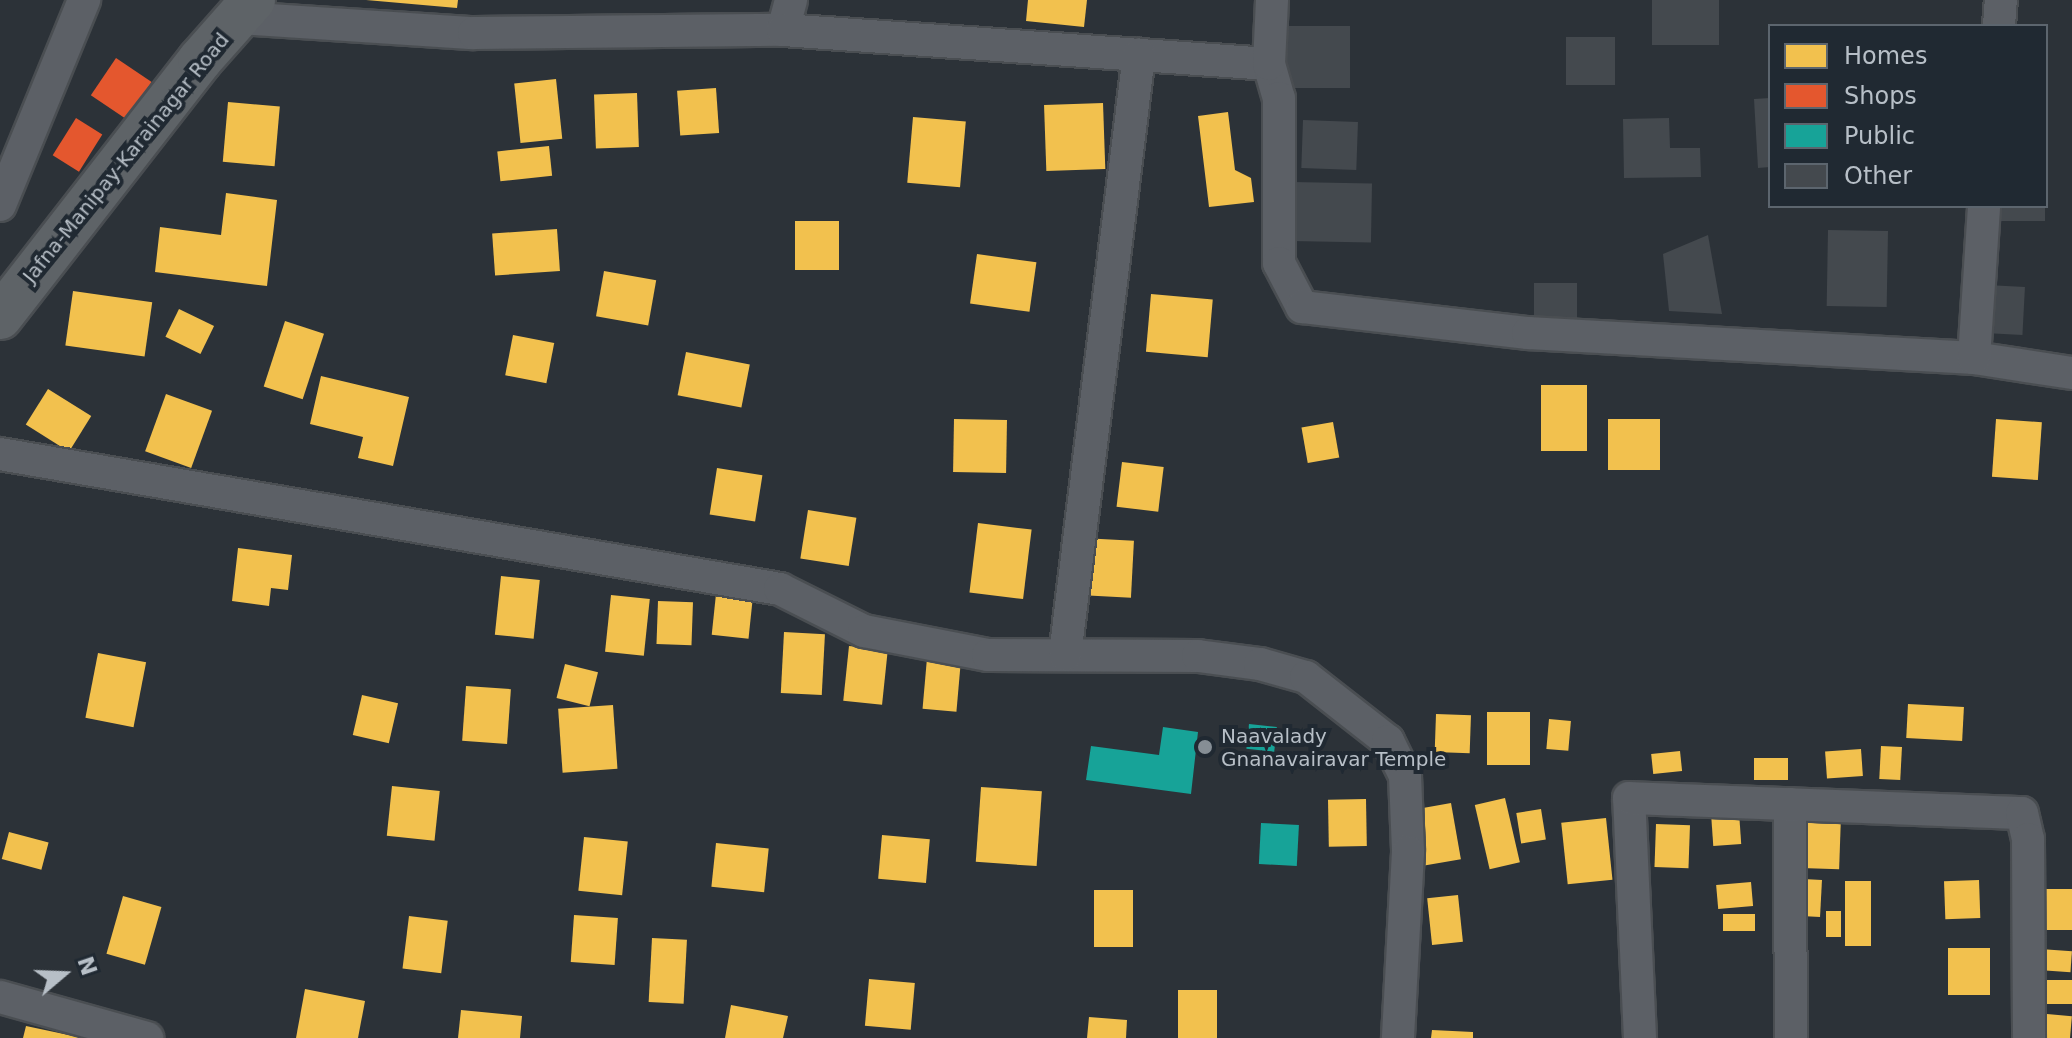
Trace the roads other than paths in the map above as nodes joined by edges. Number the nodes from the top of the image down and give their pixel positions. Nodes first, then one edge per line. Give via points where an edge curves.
1 (84, 0) edge
2 (1272, 0) edge
3 (2001, 0) edge
4 (246, 9) edge
5 (787, 15) edge
6 (1999, 24) edge
7 (1139, 55) junction
8 (1269, 64) junction
9 (0, 205) edge
10 (1984, 208) edge
11 (0, 317) edge
12 (1974, 358) junction
13 (2072, 373) edge
14 (0, 454) edge
15 (1065, 655) junction
16 (1790, 804) junction
17 (0, 997) edge
18 (147, 1038) edge
19 (1398, 1038) edge
20 (1640, 1038) edge
21 (1791, 1038) edge
22 (2029, 1038) edge

1 - 9 street
2 - 8 street
3 - 6 street
4 - 5 street via 474,33
4 - 11 main road, Jafna-Manipay-Karainagar Road via 200,60
5 - 7 street
7 - 8 street
7 - 15 street
8 - 12 street via 1279,98 1279,263 1302,307 1528,333
10 - 12 street
12 - 13 street
14 - 15 street via 780,589 864,631 988,655
15 - 19 street via 1198,656 1260,664 1306,677 1388,741 1405,776 1408,852
16 - 20 street via 1629,798
16 - 21 street
16 - 22 street via 2022,813 2028,839
17 - 18 street

